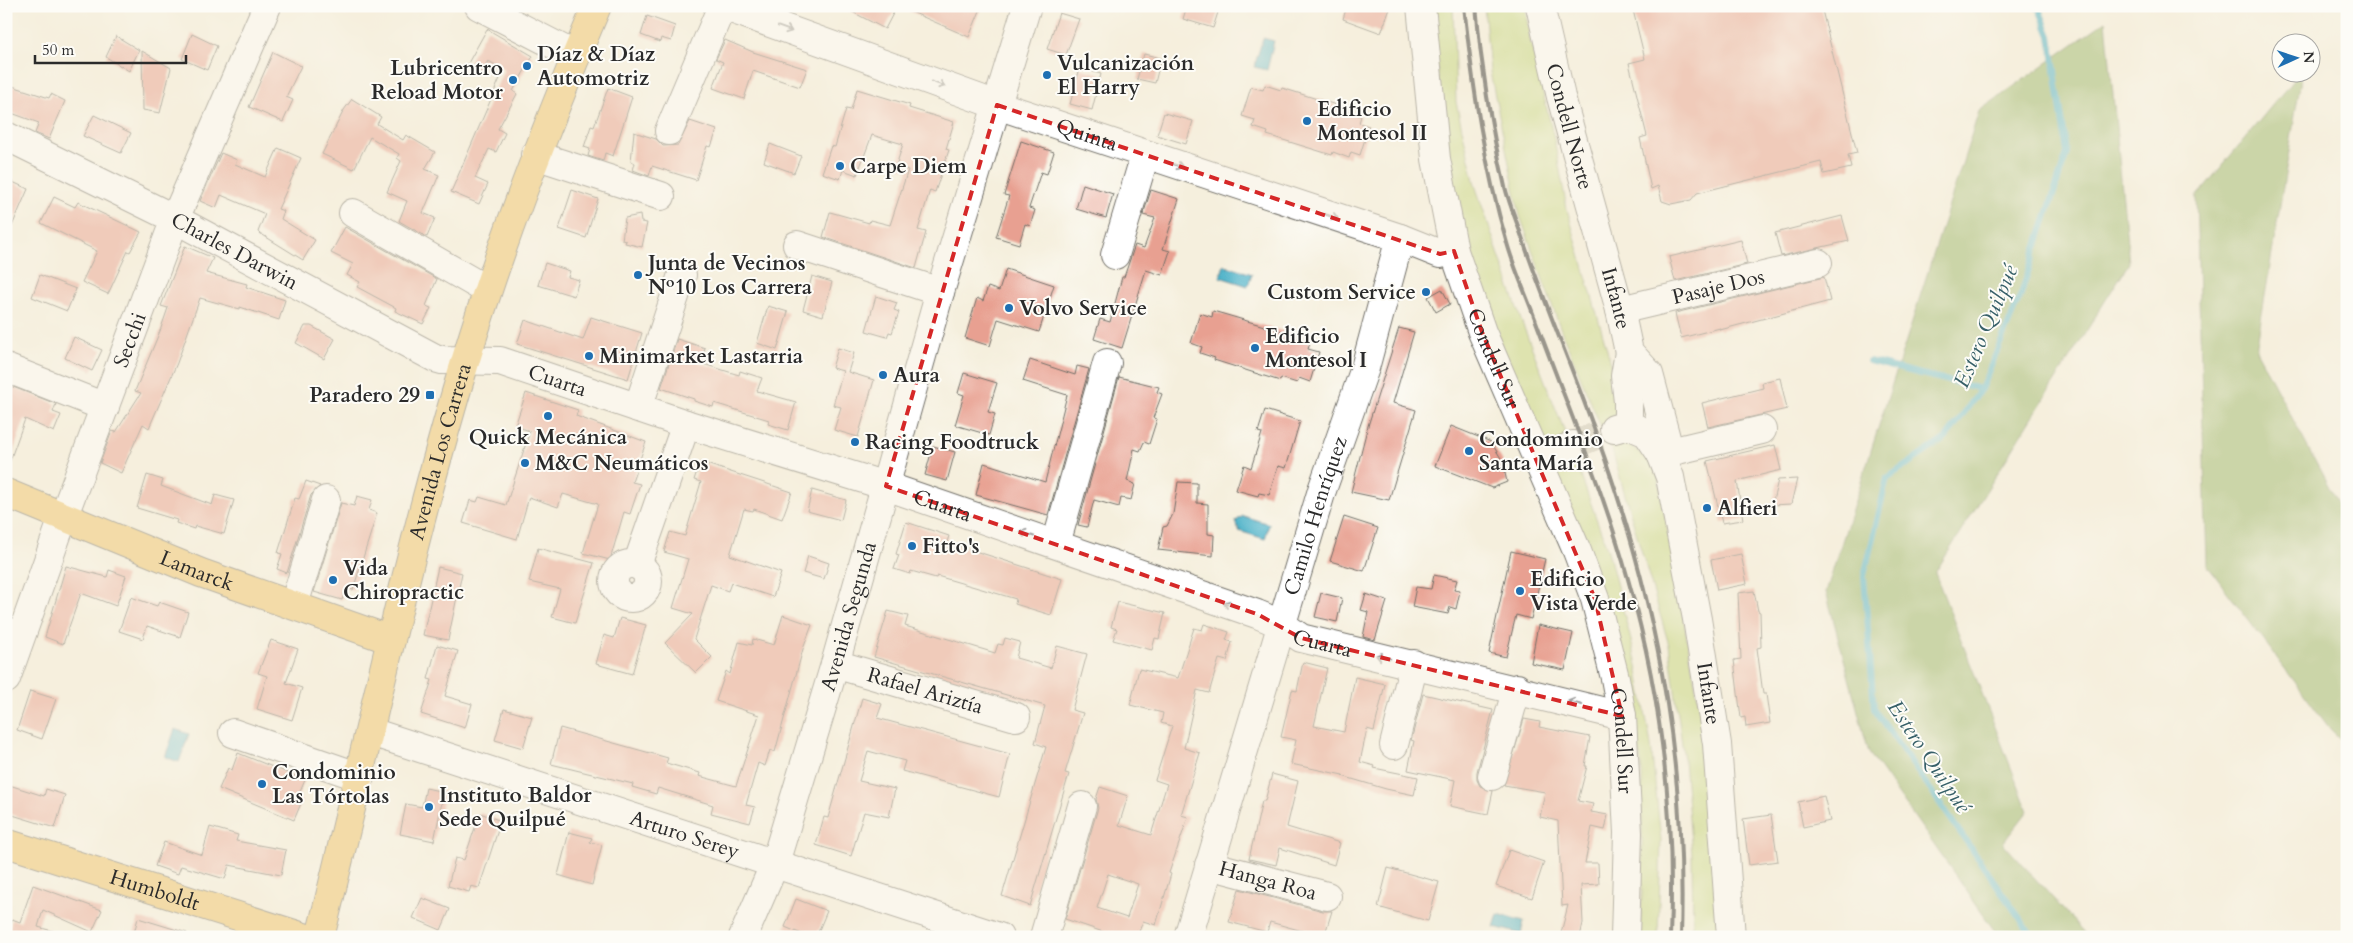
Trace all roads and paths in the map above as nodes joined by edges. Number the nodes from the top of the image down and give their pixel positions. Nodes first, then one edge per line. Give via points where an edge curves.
1 (267, 6) edge
2 (479, 6) edge
3 (596, 6) edge
4 (722, 6) edge
5 (1027, 6) edge
6 (1422, 6) edge
7 (1540, 6) edge
8 (576, 56) junction
9 (997, 105) junction
10 (669, 131) dead end
11 (6, 136) edge
12 (535, 155) junction
13 (1145, 155) junction
14 (661, 196) dead end
15 (353, 213) dead end
16 (175, 219) junction
17 (1400, 238) junction
18 (797, 245) dead end
19 (1602, 246) joint
20 (1454, 251) junction
21 (1115, 255) dead end
22 (1818, 263) dead end
23 (682, 275) dead end
24 (487, 290) junction
25 (940, 292) junction
26 (1620, 310) junction
27 (1629, 352) junction
28 (465, 361) junction
29 (1107, 363) dead end
30 (6, 368) edge
31 (104, 406) junction
32 (638, 408) junction
33 (686, 424) junction
34 (1762, 430) dead end
35 (1573, 445) tunnel mouth
36 (1661, 454) junction
37 (1538, 462) junction
38 (886, 486) junction
39 (6, 493) edge
40 (326, 500) dead end
41 (64, 515) junction
42 (1056, 544) junction
43 (637, 565) dead end
44 (294, 605) junction
45 (1281, 624) junction
46 (392, 640) junction
47 (835, 664) junction
48 (1414, 664) junction
49 (6, 679) edge
50 (1517, 688) junction
51 (1622, 716) junction
52 (1016, 717) dead end
53 (370, 732) junction
54 (233, 733) dead end
55 (1394, 745) dead end
56 (1492, 776) dead end
57 (360, 777) junction
58 (1082, 806) dead end
59 (6, 843) edge
60 (775, 862) junction
61 (1209, 866) junction
62 (1327, 896) dead end
63 (304, 937) edge
64 (320, 937) edge
65 (743, 937) edge
66 (999, 937) edge
67 (1044, 937) edge
68 (1188, 937) edge
69 (1625, 937) edge
70 (1731, 937) edge

1 - 16 street, Secchi
2 - 8 street
3 - 8 main road, Avenida Los Carrera
4 -> 9 street, Quinta
4 - 10 street
5 - 9 street, Avenida Segunda
6 - 20 street, Condell Sur via 1436,159
7 - 19 street, Condell Norte
8 - 12 main road, Avenida Los Carrera
9 - 13 street, Quinta
9 - 25 street, Avenida Segunda
11 - 16 street, Charles Darwin
12 - 14 street
12 - 24 main road, Avenida Los Carrera
13 -> 17 street, Quinta
13 - 21 street
15 - 24 street
16 - 28 street, Charles Darwin via 435,358
16 - 31 street, Secchi
17 - 20 street, Quinta via 1440,254
17 - 45 street, Camilo Henríquez via 1365,368 1322,490
18 - 25 street
19 - 26 street, Infante
20 - 37 street, Condell Sur via 1482,332
22 - 26 street, Pasaje Dos
23 - 32 street
24 - 28 main road, Avenida Los Carrera
25 - 38 street, Avenida Segunda
26 - 27 street, Infante
27 - 36 street, Infante via 1649,374 1666,438
27 - 36 street, Infante via 1621,427 1647,433
28 - 32 street, Cuarta via 500,361
28 - 46 main road, Avenida Los Carrera
29 - 42 street
30 - 31 street
31 - 41 street, Secchi
32 - 33 street, Cuarta
33 - 38 street, Cuarta
33 - 43 street
34 - 36 street
35 - 37 street
36 - 70 street, Infante via 1670,477 1680,523 1717,744
37 - 51 street, Condell Sur via 1596,599
42 -> 38 street, Cuarta
38 - 47 street, Avenida Segunda
39 - 41 main road, Lamarck
40 - 44 street
41 - 44 main road, Lamarck via 201,572
41 - 49 street, Secchi
45 -> 42 street, Cuarta
44 - 46 main road, Lamarck
48 -> 45 street, Cuarta via 1301,638
45 - 61 street, Camilo Henríquez
46 - 53 main road, Avenida Los Carrera
47 - 52 street, Rafael Ariztía
47 - 60 street, Avenida Segunda
48 - 50 street, Cuarta
48 - 55 street
51 -> 50 street, Cuarta
50 - 56 street
51 - 69 street, Condell Sur via 1628,833
53 - 57 main road, Avenida Los Carrera
53 - 60 street, Arturo Serey
54 - 57 street
57 - 64 main road, Avenida Los Carrera
58 - 67 street
59 - 63 main road, Humboldt
60 - 65 street, Avenida Segunda
60 - 66 street, Arturo Serey
61 - 62 street, Hanga Roa
61 - 68 street, Camilo Henríquez

